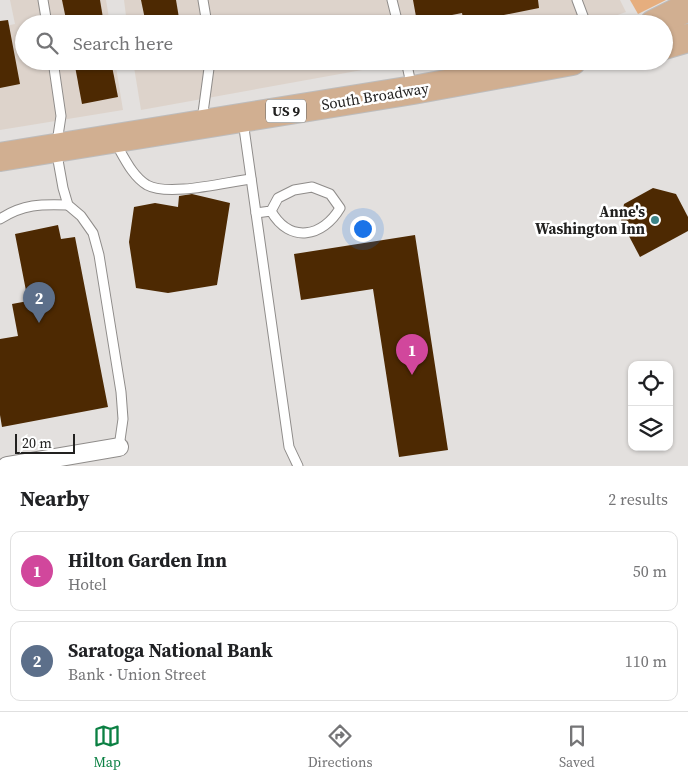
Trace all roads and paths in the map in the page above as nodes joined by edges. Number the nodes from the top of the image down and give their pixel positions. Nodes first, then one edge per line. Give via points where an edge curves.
1 (43, 0) edge
2 (203, 0) edge
3 (392, 0) edge
4 (577, 0) edge
5 (688, 7) edge
6 (46, 15) edge
7 (206, 15) edge
8 (396, 15) edge
9 (583, 15) edge
10 (672, 15) edge
11 (688, 38) edge
12 (673, 42) edge
13 (54, 70) edge
14 (209, 70) edge
15 (408, 70) edge
16 (533, 70) edge
17 (413, 90) junction
18 (242, 118) junction
19 (201, 125) junction
20 (114, 139) junction
21 (56, 149) junction
22 (0, 157) edge
23 (251, 179) junction
24 (68, 205) junction
25 (271, 211) junction
26 (256, 213) junction
27 (0, 219) edge
28 (119, 448) joint
29 (6, 466) edge
30 (298, 466) edge

1 - 6 lane
2 - 7 lane
3 - 8 lane
4 - 9 lane
5 - 10 main road
11 - 12 main road
13 - 21 lane via 61,116
14 - 19 lane
15 - 17 lane
16 - 17 main road, South Broadway / US 9
17 - 18 main road, South Broadway / US 9
18 - 19 main road, South Broadway / US 9
18 - 23 lane
19 - 20 main road, South Broadway / US 9
20 - 21 main road, South Broadway / US 9
20 - 23 lane via 132,171 148,185 168,190
21 - 22 main road, South Broadway / US 9
21 - 24 lane
23 - 26 lane
24 - 27 lane via 42,204 15,209
24 - 28 lane via 93,233 99,255 121,392 123,419
25 - 25 lane via 285,228 302,233 322,229 340,208 330,194 312,187 294,190 278,198
25 - 26 lane
26 - 30 lane via 289,446
28 - 29 street

